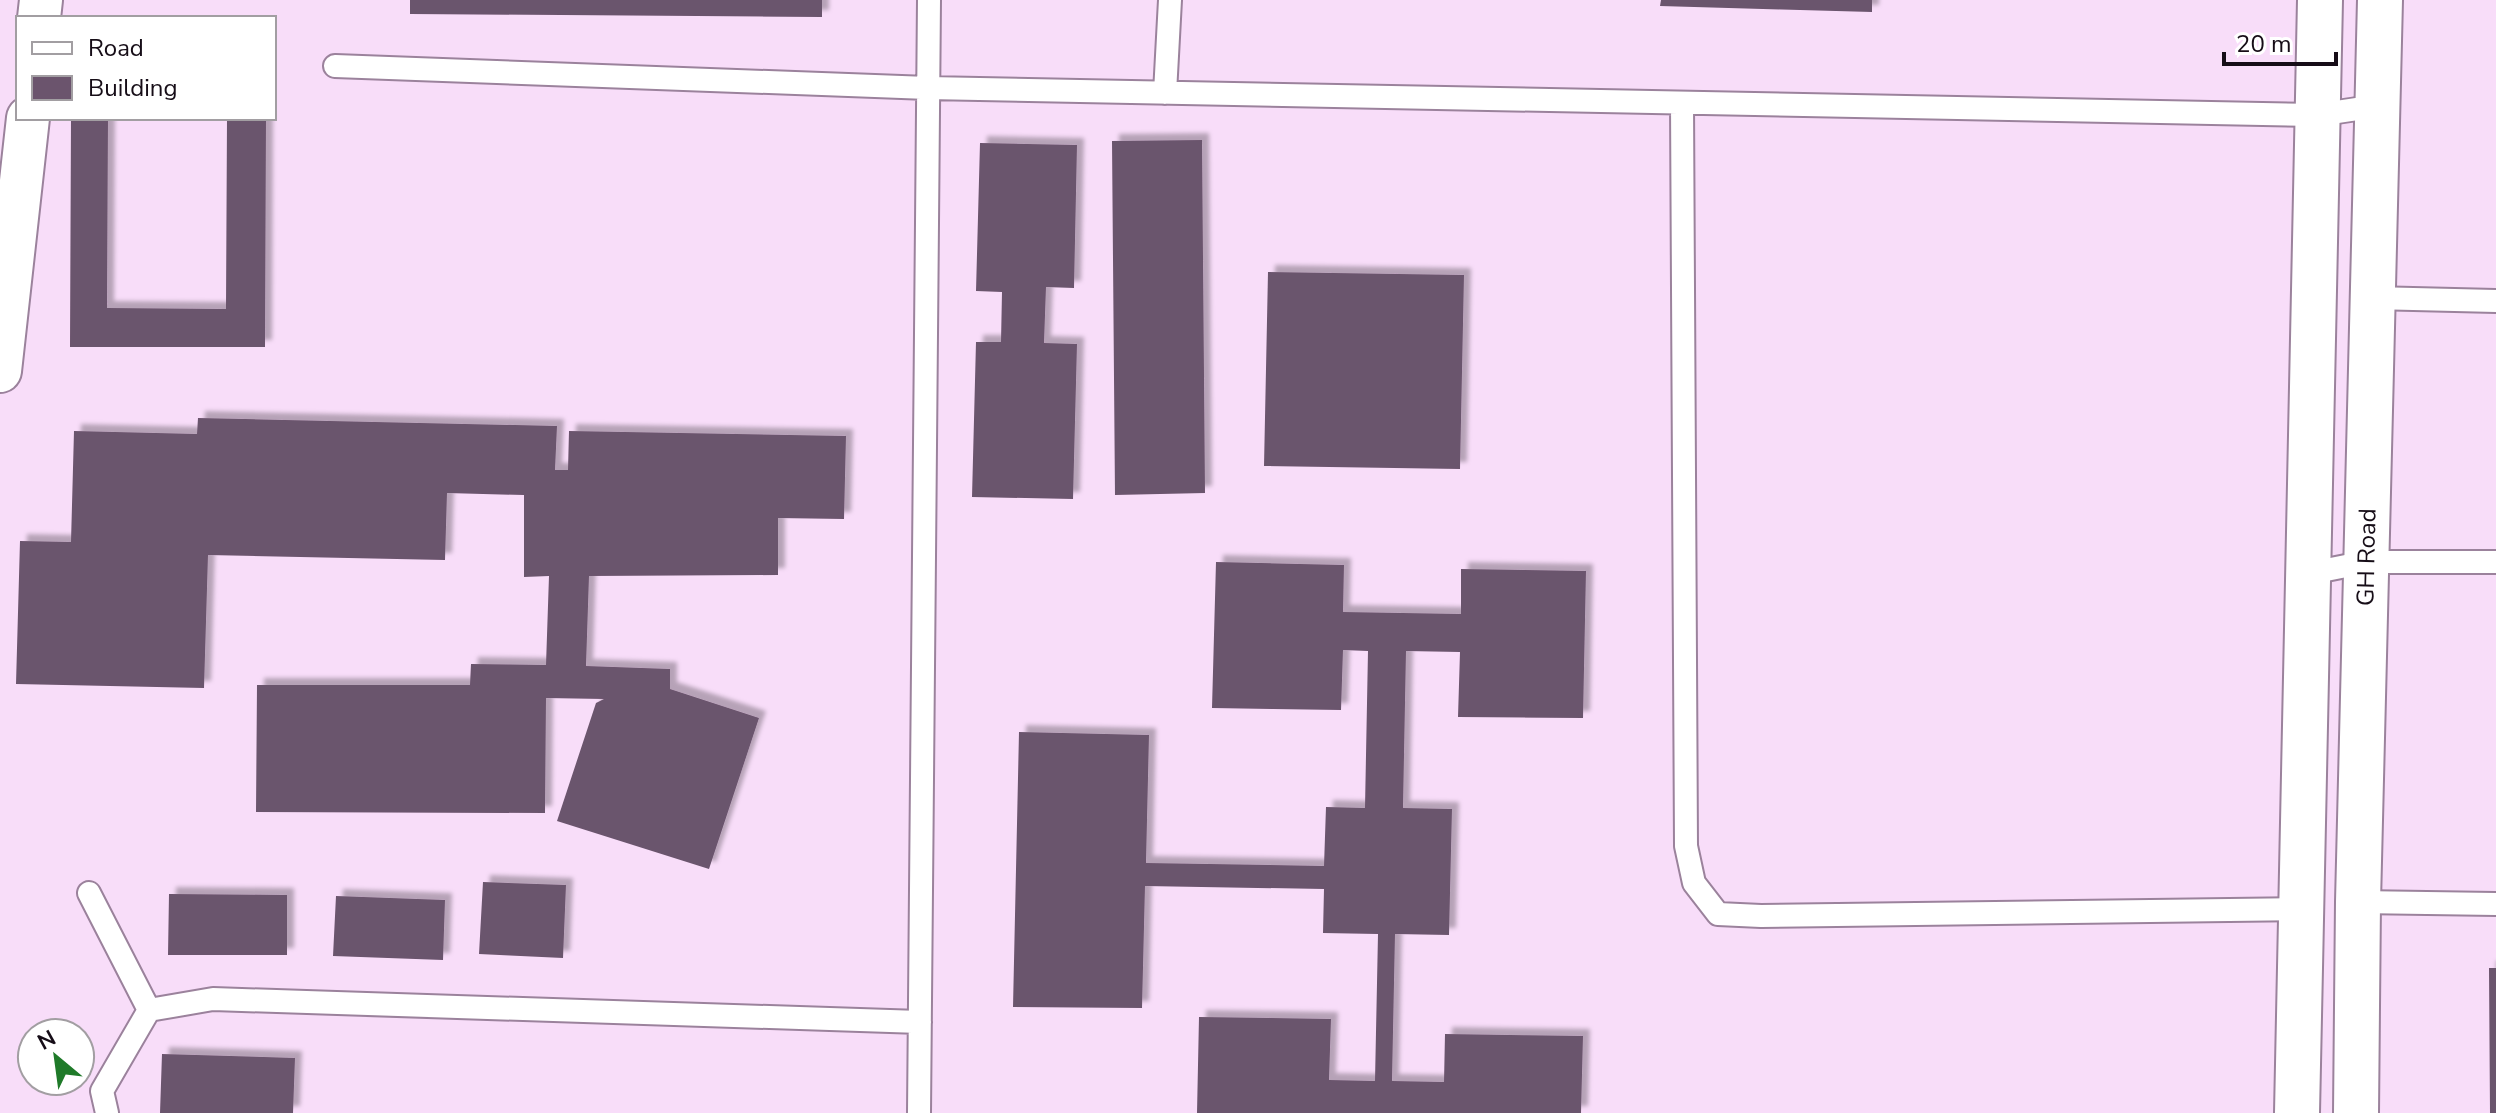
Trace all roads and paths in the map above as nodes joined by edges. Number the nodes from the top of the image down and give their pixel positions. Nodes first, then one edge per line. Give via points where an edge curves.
1 (929, 0) edge
2 (1170, 0) edge
3 (2320, 0) edge
4 (2380, 0) edge
5 (335, 66) dead end
6 (928, 88) junction
7 (1165, 93) junction
8 (1682, 103) junction
9 (2377, 106) junction
10 (2317, 115) junction
11 (28, 120) edge
12 (7, 252) edge
13 (2372, 298) junction
14 (2496, 301) edge
15 (0, 371) edge
16 (2366, 562) junction
17 (2496, 562) edge
18 (2306, 574) junction
19 (89, 893) dead end
20 (2358, 902) junction
21 (2496, 904) edge
22 (2302, 909) junction
23 (149, 1010) junction
24 (920, 1022) junction
25 (107, 1113) edge
26 (919, 1113) edge
27 (2297, 1113) edge
28 (2356, 1113) edge

1 - 6 lane
2 - 7 lane
3 - 10 main road
4 - 9 main road, GH Road
5 - 6 lane
6 - 7 lane
6 - 24 lane
7 - 8 lane
8 - 10 lane
8 - 22 lane via 1686,846 1694,883 1718,914 1747,916
9 - 10 lane
9 - 13 main road, GH Road
10 - 18 main road
11 - 12 street
12 - 15 street
13 - 14 lane
13 - 16 main road, GH Road
16 - 17 lane
16 - 18 lane
16 - 20 main road, GH Road
18 - 22 main road
19 - 23 lane
20 - 21 lane
20 - 28 main road, GH Road
22 - 27 main road
23 - 24 lane via 213,999
23 - 25 lane via 102,1091
24 - 26 lane

